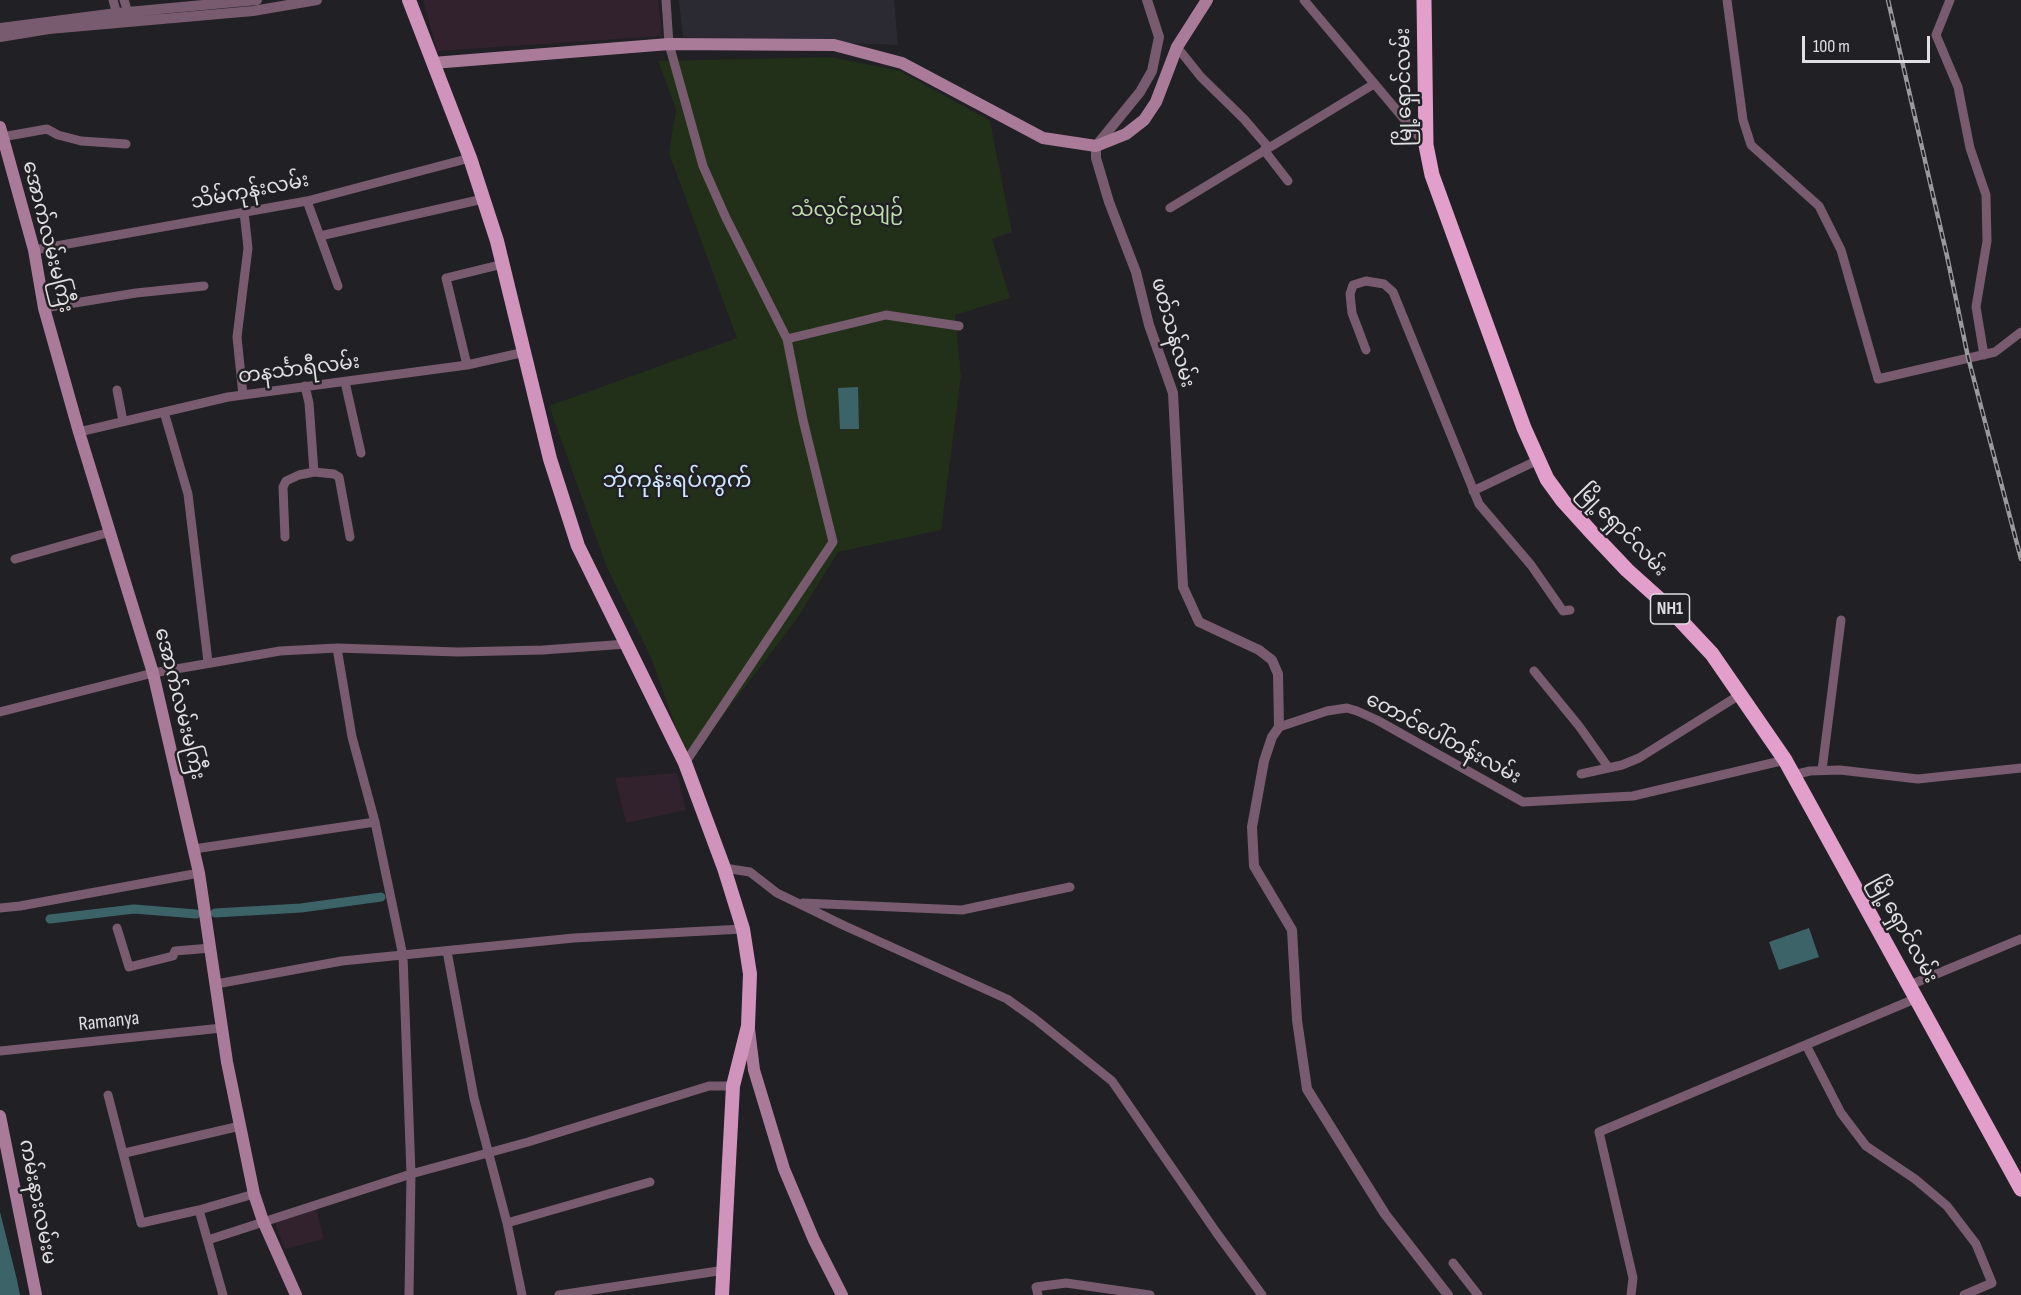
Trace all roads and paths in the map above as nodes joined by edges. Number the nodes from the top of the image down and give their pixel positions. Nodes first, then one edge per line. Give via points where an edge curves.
1 (113, 0) edge
2 (124, 0) edge
3 (257, 0) edge
4 (317, 0) edge
5 (409, 0) edge
6 (666, 0) edge
7 (1147, 0) edge
8 (1207, 0) edge
9 (1304, 0) edge
10 (1424, 0) edge
11 (1728, 0) edge
12 (1950, 0) edge
13 (124, 17) junction
14 (0, 28) edge
15 (0, 37) edge
16 (669, 44) junction
17 (1177, 47) junction
18 (433, 63) junction
19 (1374, 84) junction
20 (1, 132) edge
21 (126, 144) dead end
22 (1426, 145) junction
23 (1096, 146) junction
24 (1266, 148) junction
25 (470, 158) junction
26 (1288, 181) dead end
27 (483, 200) junction
28 (307, 201) junction
29 (1170, 208) dead end
30 (244, 212) junction
31 (320, 236) junction
32 (34, 250) junction
33 (503, 264) junction
34 (204, 286) dead end
35 (338, 286) dead end
36 (44, 308) junction
37 (959, 326) dead end
38 (2021, 332) edge
39 (787, 339) junction
40 (1366, 350) dead end
41 (525, 352) junction
42 (1984, 355) junction
43 (466, 365) junction
44 (345, 382) junction
45 (305, 386) junction
46 (117, 390) dead end
47 (243, 395) junction
48 (164, 412) junction
49 (123, 421) junction
50 (79, 432) junction
51 (361, 453) dead end
52 (1538, 460) junction
53 (314, 472) junction
54 (1473, 491) junction
55 (110, 532) junction
56 (285, 537) dead end
57 (350, 537) dead end
58 (15, 559) dead end
59 (1570, 610) dead end
60 (1840, 620) dead end
61 (627, 644) junction
62 (338, 648) junction
63 (208, 662) junction
64 (1534, 671) dead end
65 (153, 673) junction
66 (1741, 694) junction
67 (0, 712) edge
68 (1279, 727) junction
69 (1785, 760) junction
70 (685, 763) junction
71 (1608, 767) junction
72 (2021, 768) edge
73 (1822, 770) junction
74 (1581, 774) dead end
75 (1793, 775) junction
76 (375, 822) junction
77 (194, 849) junction
78 (724, 868) junction
79 (199, 873) junction
80 (1070, 887) dead end
81 (801, 903) junction
82 (0, 908) edge
83 (117, 928) dead end
84 (743, 929) junction
85 (2021, 939) edge
86 (211, 948) junction
87 (447, 951) junction
88 (403, 956) junction
89 (216, 984) junction
90 (1913, 991) junction
91 (748, 1026) junction
92 (222, 1028) junction
93 (1806, 1045) junction
94 (0, 1051) edge
95 (733, 1086) junction
96 (108, 1095) dead end
97 (0, 1116) edge
98 (240, 1126) junction
99 (125, 1153) junction
100 (487, 1154) junction
101 (411, 1174) junction
102 (650, 1182) dead end
103 (2021, 1190) edge
104 (254, 1194) junction
105 (199, 1210) junction
106 (263, 1221) junction
107 (507, 1224) junction
108 (208, 1240) junction
109 (1452, 1263) dead end
110 (725, 1270) junction
111 (1978, 1292) edge
112 (36, 1295) edge
113 (223, 1295) edge
114 (296, 1295) edge
115 (409, 1295) edge
116 (522, 1295) edge
117 (559, 1295) edge
118 (722, 1295) edge
119 (842, 1295) edge
120 (1038, 1295) edge
121 (1150, 1295) edge
122 (1262, 1295) edge
123 (1448, 1295) edge
124 (1478, 1295) edge
125 (1631, 1295) edge
126 (1964, 1295) edge

1 - 13 street
2 - 13 street
3 - 13 street
4 - 13 street via 253,11
5 - 18 main road
6 - 16 street
7 - 23 street via 1159,37 1152,71
8 - 17 main road
9 - 19 street
10 - 22 highway, မြို့ရှောင်လမ်း / NH1
11 - 42 street via 1743,120 1751,145 1820,206 1840,250 1878,379
12 - 42 street via 1936,35 1958,87 1970,148 1986,195 1987,241 1976,307
13 - 14 street
13 - 15 street
16 - 18 main road
16 - 23 main road via 834,45 902,63 1043,138
16 - 39 street via 703,166
17 - 23 main road via 1156,102 1144,120 1126,134
17 - 24 street
18 - 25 main road
19 - 22 street
19 - 24 street
20 - 21 street via 47,129 81,141
20 - 32 main road, အောက်လမ်းမကြီး
22 - 52 highway, မြို့ရှောင်လမ်း / NH1 via 1432,176
23 - 68 street, ဖတ်သန်လမ်း via 1109,202 1136,272 1149,325 1173,393 1183,587 1199,622 1272,660 1278,674
24 - 26 street
24 - 29 street
25 - 27 main road
25 - 28 street, သိမ်ကုန်းလမ်း
27 - 31 street
27 - 33 main road
28 - 30 street, သိမ်ကုန်းလမ်း
28 - 31 street
30 - 32 street, သိမ်ကုန်းလမ်း
30 - 47 street via 247,258 237,336
31 - 35 street
32 - 36 main road, အောက်လမ်းမကြီး
33 - 41 main road
33 - 43 street via 446,278
34 - 36 street
36 - 50 main road, အောက်လမ်းမကြီး
37 - 39 street via 886,315
38 - 42 street via 1995,352
39 - 70 street via 802,420 833,542
40 - 54 street via 1352,313 1350,294 1358,283 1375,282 1393,292
41 - 43 street, တနင်္သာရီလမ်း
41 - 61 main road via 550,459 578,546
43 - 44 street, တနင်္သာရီလမ်း
44 - 45 street, တနင်္သာရီလမ်း
44 - 51 street
45 - 47 street, တနင်္သာရီလမ်း
45 - 53 street
46 - 49 street
47 - 48 street, တနင်္သာရီလမ်း
48 - 49 street, တနင်္သာရီလမ်း
48 - 63 street via 188,494
49 - 50 street, တနင်္သာရီလမ်း
50 - 55 main road, အောက်လမ်းမကြီး
52 - 54 street
52 - 66 highway, မြို့ရှောင်လမ်း / NH1 via 1563,501 1712,654
53 - 56 street via 286,481 283,487
53 - 57 street via 339,477
54 - 59 street via 1563,611
55 - 58 street
55 - 65 main road, အောက်လမ်းမကြီး
60 - 73 street
61 - 62 street via 458,652
61 - 70 main road
62 - 63 street via 280,651
62 - 76 street via 352,737
63 - 65 street
64 - 71 street
65 - 67 street
65 - 77 main road, အောက်လမ်းမကြီး
66 - 69 highway, မြို့ရှောင်လမ်း / NH1
66 - 71 street via 1639,758
68 - 69 street, တောင်ပေါ်တန်းလမ်း via 1327,711 1357,711 1523,802 1633,796
68 - 123 street via 1264,761 1252,827 1254,866 1292,930 1297,1020 1307,1089 1385,1214
69 - 75 highway, မြို့ရှောင်လမ်း / NH1
70 - 78 main road
71 - 74 street
72 - 73 street via 1918,779
73 - 75 street
75 - 90 highway, မြို့ရှောင်လမ်း / NH1
76 - 77 street
76 - 88 street
77 - 79 main road, အောက်လမ်းမကြီး
78 - 81 street via 750,872 777,893
78 - 84 main road
79 - 82 street
79 - 86 main road, အောက်လမ်းမကြီး
80 - 81 street via 962,910
81 - 122 street via 1007,999 1112,1081
83 - 86 street via 129,967 173,956 175,951
84 - 87 street via 574,938
84 - 91 main road via 750,974
85 - 90 street
86 - 89 main road, အောက်လမ်းမကြီး
87 - 88 street
87 - 100 street
88 - 89 street via 342,961
88 - 101 street
89 - 92 main road, အောက်လမ်းမကြီး
90 - 93 street
90 - 103 highway, မြို့ရှောင်လမ်း / NH1
91 - 95 main road
91 - 119 main road via 754,1071 784,1169
92 - 94 street, Ramanya
92 - 98 main road, အောက်လမ်းမကြီး
93 - 111 street via 1841,1113 1866,1146 1947,1206 1976,1244 1992,1283
93 - 125 street via 1599,1132 1633,1278
95 - 100 street via 709,1086
95 - 110 main road
96 - 99 street
97 - 112 main road, ကမ်းနားလမ်းမ
98 - 99 street
98 - 104 main road, အောက်လမ်းမကြီး
99 - 105 street via 141,1224
100 - 101 street
100 - 107 street
101 - 106 street
101 - 115 street
102 - 107 street
104 - 105 street
104 - 106 main road, အောက်လမ်းမကြီး
105 - 108 street
106 - 108 street
106 - 114 main road, အောက်လမ်းမကြီး
107 - 116 street
108 - 113 street
109 - 124 street
110 - 117 street
110 - 118 main road
111 - 126 street
120 - 121 street via 1036,1287 1066,1283

